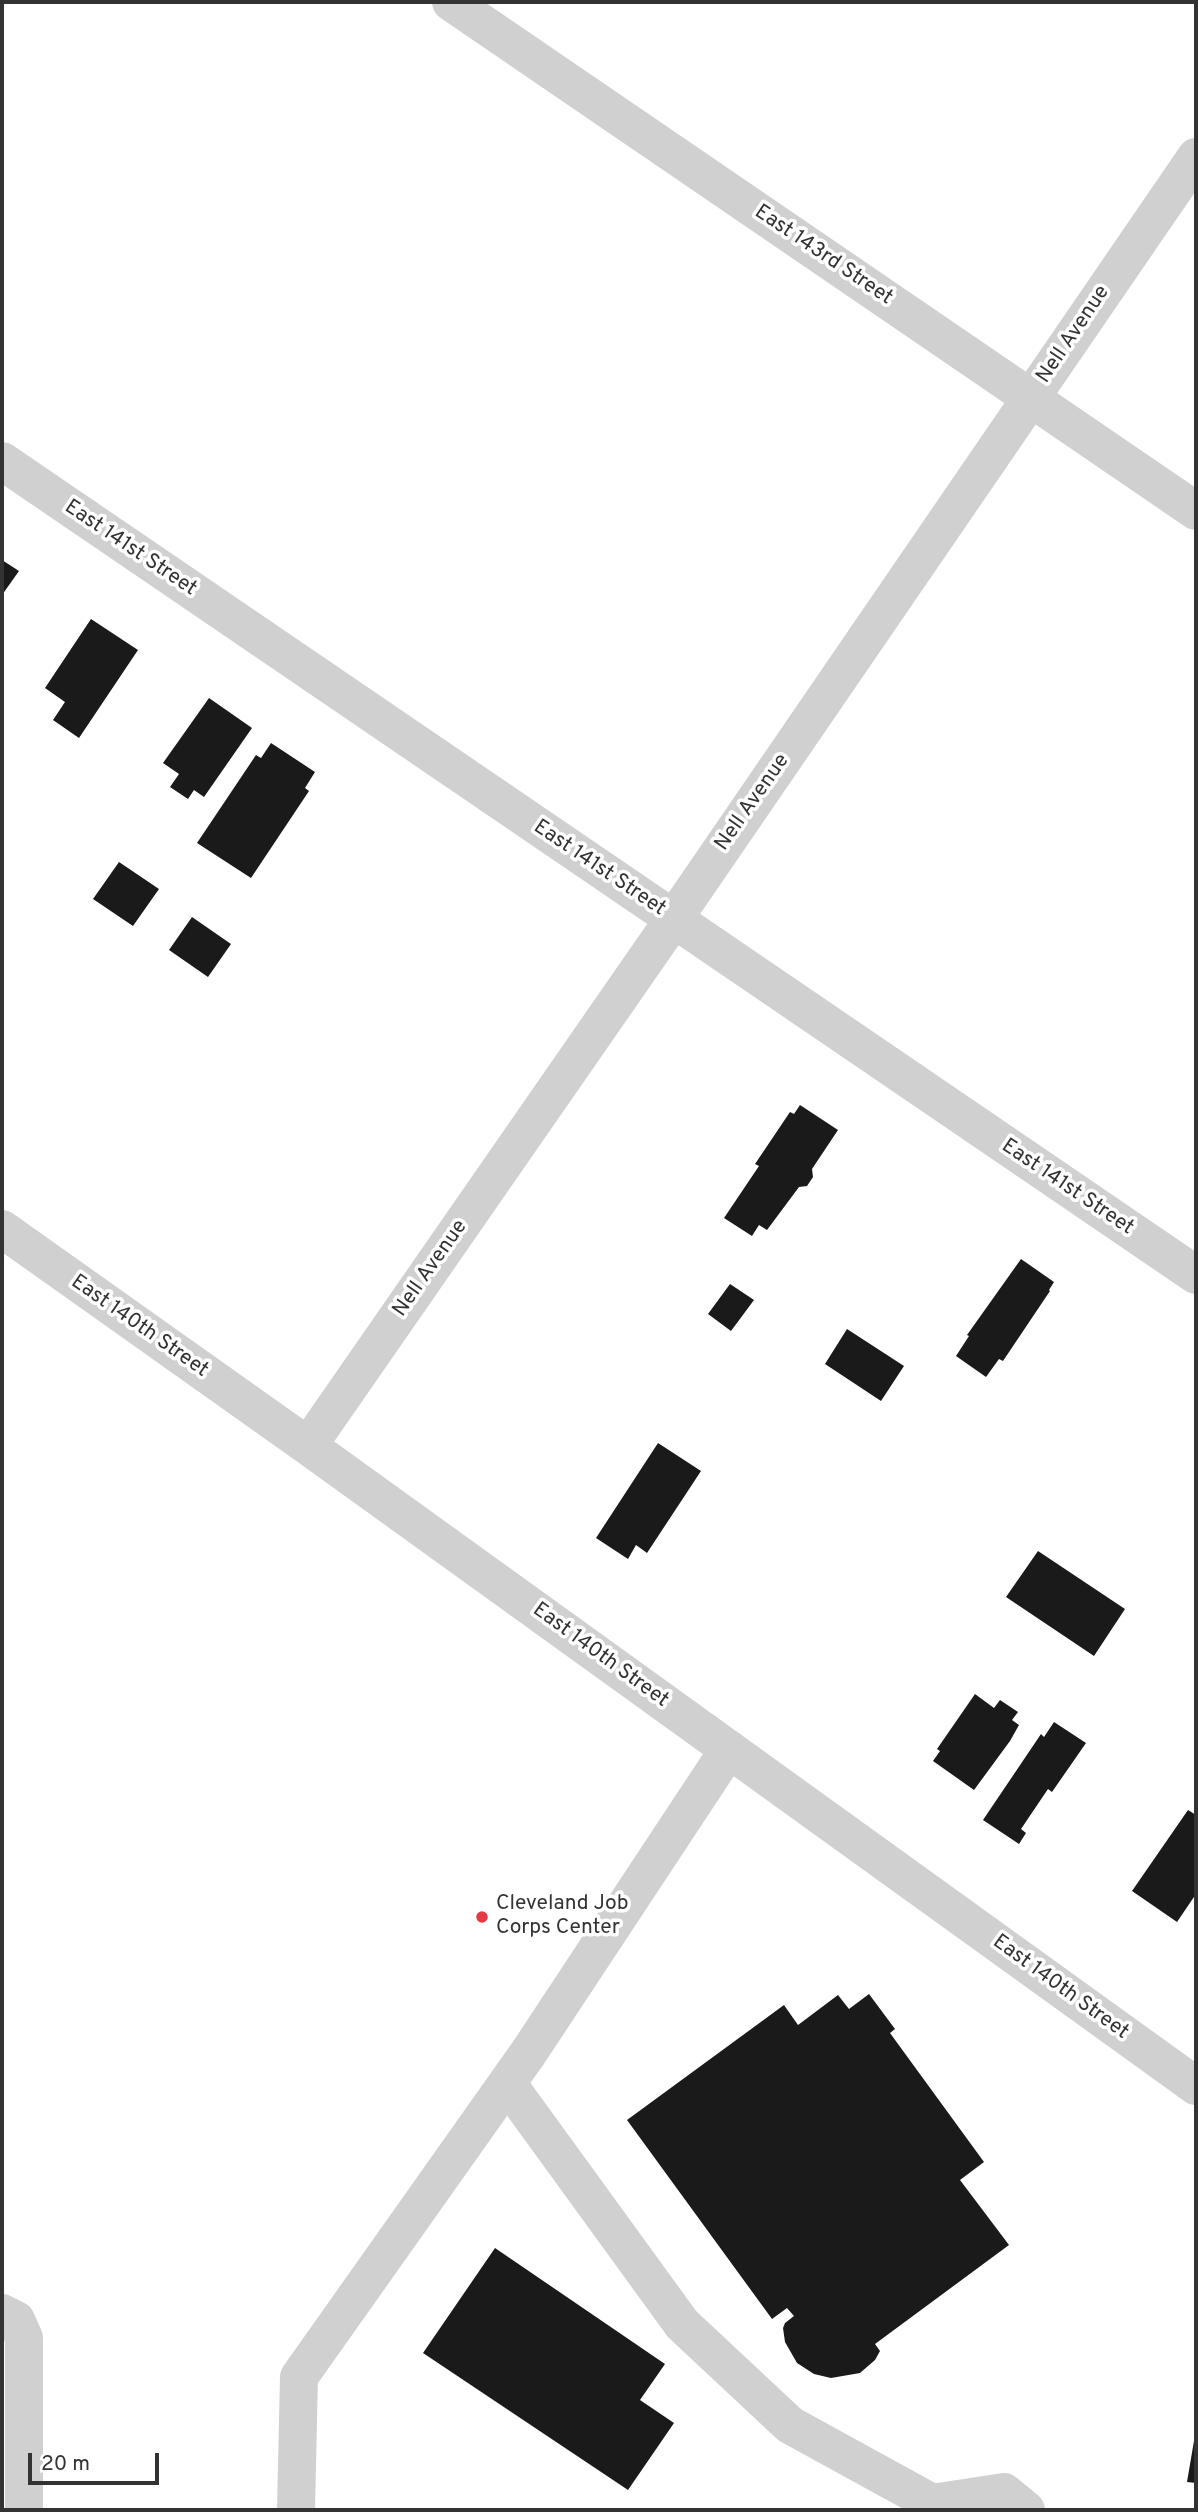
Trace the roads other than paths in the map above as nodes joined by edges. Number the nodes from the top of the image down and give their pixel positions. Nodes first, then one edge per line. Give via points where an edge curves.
1 (451, 2) edge
2 (1196, 158) edge
3 (1031, 398) junction
4 (2, 461) edge
5 (1196, 511) edge
6 (673, 920) junction
7 (3, 1232) edge
8 (1196, 1275) edge
9 (308, 1446) junction
10 (729, 1749) junction
11 (508, 2083) junction
12 (1196, 2086) edge
13 (2, 2313) edge
14 (1011, 2504) edge
15 (24, 2510) edge
16 (296, 2510) edge

1 - 3 street, East 143rd Street
2 - 3 street, Nell Avenue
3 - 5 street, East 143rd Street
3 - 6 street, Nell Avenue
4 - 6 street, East 141st Street
6 - 8 street, East 141st Street
6 - 9 street, Nell Avenue
7 - 9 street, East 140th Street
9 - 10 street, East 140th Street
10 - 11 street
10 - 12 street, East 140th Street
11 - 14 street via 682,2323 790,2425 932,2503
11 - 16 street via 299,2377
13 - 15 street via 16,2320 24,2338

